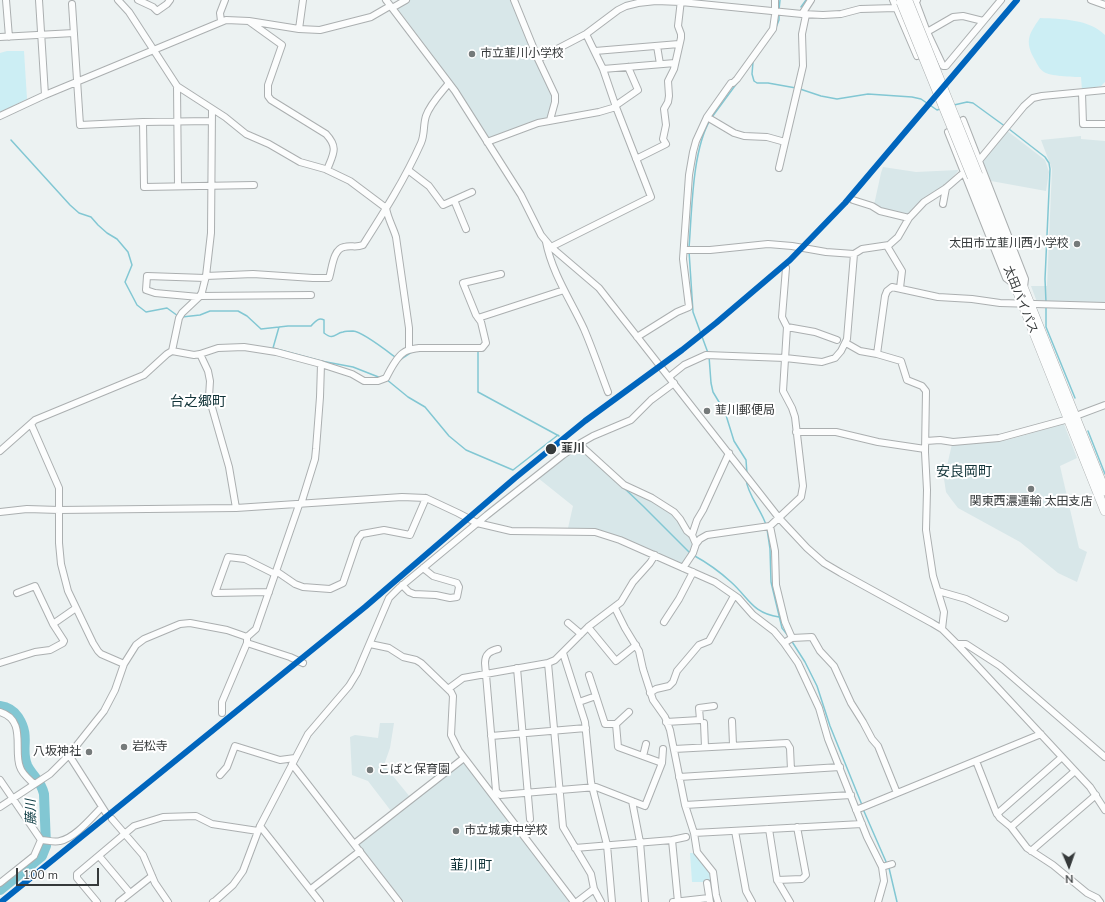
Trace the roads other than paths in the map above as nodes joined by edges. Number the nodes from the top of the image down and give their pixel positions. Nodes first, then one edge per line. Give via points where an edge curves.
1 (6, 0) edge
2 (39, 0) edge
3 (118, 0) edge
4 (138, 0) edge
5 (170, 0) edge
6 (224, 0) edge
7 (303, 0) edge
8 (386, 0) edge
9 (406, 0) edge
10 (514, 0) edge
11 (775, 0) edge
12 (811, 0) edge
13 (1001, 0) edge
14 (1091, 0) edge
15 (681, 1) edge
16 (906, 1) edge
17 (706, 2) edge
18 (625, 3) edge
19 (72, 4) dead end
20 (1105, 5) edge
21 (391, 7) junction
22 (775, 12) junction
23 (804, 15) junction
24 (221, 21) junction
25 (249, 21) junction
26 (983, 22) junction
27 (299, 29) junction
28 (927, 32) junction
29 (74, 33) junction
30 (586, 34) junction
31 (41, 35) junction
32 (0, 37) edge
33 (9, 37) junction
34 (679, 44) junction
35 (657, 46) junction
36 (153, 50) junction
37 (595, 51) junction
38 (917, 56) dead end
39 (538, 59) junction
40 (675, 63) junction
41 (660, 64) junction
42 (628, 67) junction
43 (603, 69) junction
44 (76, 82) junction
45 (449, 83) junction
46 (177, 86) junction
47 (1105, 90) edge
48 (1082, 93) junction
49 (45, 95) junction
50 (615, 106) junction
51 (212, 109) junction
52 (0, 116) edge
53 (710, 118) junction
54 (550, 120) junction
55 (963, 120) dead end
56 (211, 121) junction
57 (142, 122) junction
58 (177, 122) junction
59 (1105, 124) edge
60 (948, 132) dead end
61 (487, 142) junction
62 (785, 142) junction
63 (636, 159) junction
64 (978, 161) junction
65 (779, 168) dead end
66 (327, 170) junction
67 (408, 170) junction
68 (967, 174) junction
69 (254, 185) dead end
70 (178, 186) junction
71 (211, 186) junction
72 (946, 188) junction
73 (472, 192) dead end
74 (454, 200) junction
75 (853, 200) dead end
76 (943, 204) dead end
77 (386, 208) junction
78 (909, 218) junction
79 (466, 229) dead end
80 (546, 242) junction
81 (887, 246) junction
82 (552, 247) junction
83 (687, 250) junction
84 (854, 254) junction
85 (786, 268) dead end
86 (501, 274) dead end
87 (206, 277) junction
88 (900, 288) junction
89 (1023, 288) junction
90 (564, 290) junction
91 (311, 295) dead end
92 (199, 296) junction
93 (1026, 305) junction
94 (1105, 306) edge
95 (478, 318) junction
96 (787, 328) junction
97 (638, 337) junction
98 (836, 340) dead end
99 (846, 343) junction
100 (409, 350) junction
101 (172, 351) junction
102 (200, 354) junction
103 (876, 354) junction
104 (785, 358) junction
105 (321, 364) junction
106 (669, 377) junction
107 (674, 383) junction
108 (608, 392) dead end
109 (1105, 405) edge
110 (1072, 418) junction
111 (31, 424) junction
112 (796, 432) junction
113 (926, 441) junction
114 (579, 444) junction
115 (925, 449) junction
116 (0, 451) edge
117 (729, 453) junction
118 (1105, 491) edge
119 (426, 498) junction
120 (300, 504) junction
121 (236, 508) junction
122 (59, 510) junction
123 (1105, 511) edge
124 (0, 512) edge
125 (780, 518) junction
126 (477, 523) junction
127 (767, 526) junction
128 (692, 535) junction
129 (696, 544) junction
130 (655, 555) junction
131 (423, 568) junction
132 (683, 568) junction
133 (276, 572) junction
134 (693, 572) junction
135 (402, 586) junction
136 (938, 591) junction
137 (269, 592) junction
138 (17, 593) dead end
139 (734, 596) junction
140 (76, 608) junction
141 (614, 608) junction
142 (1005, 618) dead end
143 (664, 622) dead end
144 (568, 623) dead end
145 (53, 624) junction
146 (588, 627) junction
147 (942, 629) junction
148 (581, 634) junction
149 (247, 640) junction
150 (788, 640) junction
151 (370, 644) junction
152 (636, 644) junction
153 (957, 644) junction
154 (498, 649) dead end
155 (562, 653) junction
156 (0, 662) edge
157 (303, 663) dead end
158 (548, 663) junction
159 (124, 664) junction
160 (517, 668) junction
161 (486, 674) junction
162 (589, 675) dead end
163 (448, 689) junction
164 (650, 693) junction
165 (596, 696) junction
166 (579, 702) junction
167 (714, 706) dead end
168 (0, 712) edge
169 (629, 712) dead end
170 (222, 713) dead end
171 (732, 721) dead end
172 (666, 722) junction
173 (704, 723) dead end
174 (616, 724) junction
175 (586, 728) junction
176 (554, 731) junction
177 (523, 734) junction
178 (1041, 734) junction
179 (491, 736) junction
180 (646, 744) dead end
181 (734, 745) junction
182 (705, 747) junction
183 (663, 749) dead end
184 (674, 749) junction
185 (69, 755) junction
186 (643, 756) junction
187 (1062, 757) junction
188 (1105, 757) edge
189 (464, 758) junction
190 (294, 761) junction
191 (976, 761) junction
192 (662, 763) junction
193 (840, 768) junction
194 (791, 770) junction
195 (1075, 771) junction
196 (220, 775) dead end
197 (679, 777) junction
198 (0, 780) edge
199 (34, 784) junction
200 (592, 787) junction
201 (560, 790) junction
202 (528, 793) junction
203 (897, 793) junction
204 (851, 795) junction
205 (1096, 795) junction
206 (13, 799) junction
207 (632, 801) junction
208 (1102, 802) edge
209 (685, 805) junction
210 (0, 807) edge
211 (102, 807) junction
212 (858, 809) junction
213 (1105, 810) edge
214 (106, 813) dead end
215 (997, 814) junction
216 (112, 819) dead end
217 (530, 819) dead end
218 (862, 824) junction
219 (797, 827) junction
220 (1012, 827) junction
221 (259, 828) junction
222 (769, 829) junction
223 (736, 831) junction
224 (124, 834) junction
225 (694, 834) junction
226 (686, 837) dead end
227 (41, 840) junction
228 (672, 840) junction
229 (640, 842) junction
230 (354, 844) junction
231 (607, 845) junction
232 (575, 848) junction
233 (360, 851) junction
234 (1031, 851) junction
235 (99, 856) junction
236 (892, 864) dead end
237 (883, 867) junction
238 (152, 876) junction
239 (777, 880) junction
240 (0, 883) edge
241 (707, 883) dead end
242 (311, 889) junction
243 (594, 889) junction
244 (130, 893) junction
245 (710, 900) edge
246 (97, 902) edge
247 (119, 902) edge
248 (168, 902) edge
249 (215, 902) edge
250 (320, 902) edge
251 (399, 902) edge
252 (574, 902) edge
253 (577, 902) edge
254 (602, 902) edge
255 (612, 902) edge
256 (645, 902) edge
257 (673, 902) edge
258 (678, 902) edge
259 (718, 902) edge
260 (752, 902) edge
261 (790, 902) edge
262 (878, 902) edge
263 (1100, 902) edge

1 - 33 street
2 - 31 street
3 - 36 street via 130,12
4 - 5 street via 153,6 157,11
6 - 24 street via 220,13
7 - 27 street
8 - 21 street
9 - 21 street
10 - 39 street
11 - 22 street
12 - 23 street
13 - 26 street
14 - 20 street
15 - 17 street
15 - 18 street
15 - 34 street
16 - 23 street via 841,14
16 - 28 street
16 - 38 street
16 - 68 highway, 太田バイパス, bridge
17 - 22 street
18 - 30 street
19 - 29 street
21 - 27 street via 364,20 320,30
21 - 45 street
22 - 23 street
22 - 53 street via 773,29 723,94
23 - 62 street via 803,66
24 - 25 street
24 - 36 street
25 - 27 street
25 - 66 street via 282,44 268,85 268,96 331,139 334,148
26 - 28 street via 963,16 953,17
26 - 28 street via 946,66 943,66
29 - 31 street
29 - 44 street
30 - 37 street
30 - 39 street
31 - 33 street
31 - 49 street
32 - 33 street
34 - 35 street
34 - 40 street
35 - 37 street
35 - 41 street
36 - 44 street
36 - 46 street
37 - 43 street
39 - 54 street via 555,95 556,102
40 - 41 street
40 - 63 street via 668,81 670,96 664,109 666,144
41 - 42 street
42 - 43 street
42 - 50 street via 638,90
43 - 50 street
44 - 49 street
44 - 57 street via 80,125
45 - 61 street
45 - 67 street via 431,106 426,117 423,138
46 - 51 street
46 - 58 street
47 - 48 street
48 - 59 street via 1083,124
48 - 64 street via 1033,98 1005,127
49 - 52 street
50 - 54 street via 599,112
50 - 63 street
51 - 56 street
51 - 66 street via 246,134 300,162
53 - 62 street via 734,133
53 - 83 street via 696,141 693,152 689,175
54 - 61 street
55 - 64 street
56 - 58 street
56 - 71 street
57 - 58 street
57 - 70 street via 144,187
58 - 70 street
60 - 68 street
61 - 80 street via 521,195
62 - 65 street
63 - 82 street via 651,197
64 - 68 street via 979,167
64 - 89 street via 1025,279
66 - 77 street via 350,181
67 - 74 street via 429,186 443,205
67 - 77 street
68 - 72 street
68 - 89 highway, 太田バイパス
68 - 93 highway, 太田バイパス via 1014,284
69 - 71 street
70 - 71 street
71 - 87 street via 211,233
72 - 76 street
72 - 78 street via 924,202
73 - 74 street
74 - 79 street
75 - 78 street via 880,211
77 - 87 street via 363,245 344,247 336,253 329,278 253,274
77 - 100 street via 396,238 409,328
78 - 81 street via 898,237
80 - 82 street
80 - 90 street
81 - 84 street via 862,249
81 - 88 street via 902,271
82 - 97 street via 599,288
83 - 84 street via 768,244
83 - 97 street via 683,259 689,308 677,312
84 - 99 street
85 - 96 street via 782,317
86 - 95 street via 463,283
87 - 92 street
87 - 92 street via 147,276 146,290
88 - 93 street via 938,297
88 - 103 street via 892,287 887,291
89 - 93 highway, 太田バイパス
90 - 95 street
90 - 108 street via 584,329
91 - 92 street
92 - 101 street via 179,318
93 - 94 street
93 - 110 highway, 太田バイパス
95 - 100 street via 486,343 482,348
96 - 98 street via 815,332
96 - 104 street
97 - 106 street
99 - 103 street via 860,351
99 - 104 street via 835,358 822,362
100 - 105 street via 402,353 386,378 378,381 364,381 352,374
101 - 102 street
101 - 111 street via 144,375 68,405
102 - 105 street via 218,348 244,347 276,352
102 - 121 street via 208,371 209,397 229,467
103 - 113 street via 901,361 907,380 922,386 926,391
104 - 106 street via 709,355 684,364
104 - 112 street via 783,392 793,412
105 - 120 street via 316,454
106 - 107 street
107 - 114 street via 631,420
107 - 117 street
109 - 110 street
110 - 113 street via 999,438 953,442
110 - 118 highway, 太田バイパス
110 - 123 highway, 太田バイパス
111 - 116 street
111 - 122 street via 58,484
112 - 115 street via 836,432
112 - 125 street via 803,486 801,497
113 - 115 street
114 - 126 street
114 - 128 street via 624,485 674,512
115 - 136 street via 928,490 926,530 933,576
117 - 125 street
117 - 128 street
119 - 120 street via 402,497
119 - 126 street
119 - 133 street via 410,535 384,530 362,534 343,583 332,589 303,587
120 - 121 street
120 - 133 street
121 - 122 street
122 - 124 street via 27,509
122 - 140 street via 61,564 68,591
125 - 127 street
125 - 147 street via 824,563
126 - 130 street via 511,532 596,532
126 - 131 street
127 - 129 street via 707,535 700,538
127 - 150 street via 775,551 776,585
128 - 129 street
129 - 132 street
130 - 132 street
130 - 141 street via 633,582 625,598
131 - 135 street
131 - 135 street via 433,576 457,583 457,597 414,594
132 - 134 street
133 - 137 street
133 - 137 street via 245,559 228,557 215,593
134 - 139 street via 715,582
134 - 143 street
135 - 151 street via 389,598
136 - 142 street via 966,599
136 - 147 street via 944,612
137 - 149 street via 256,629
138 - 145 street via 35,586
139 - 150 street via 753,615
139 - 164 street via 709,641 699,645 677,671 669,686 656,688
140 - 145 street
140 - 159 street via 98,651
141 - 146 street
141 - 152 street
144 - 148 street
145 - 156 street via 63,643 50,650
146 - 148 street
146 - 152 street via 616,660
147 - 153 street
148 - 155 street
149 - 157 street
149 - 159 street via 227,630 190,623 180,624 144,639 136,645
149 - 170 street via 222,702
150 - 193 street via 819,708
150 - 203 street via 812,637 820,651 834,666 851,703 878,746
151 - 163 street via 390,648 403,657 416,660
151 - 190 street via 354,678 309,732
152 - 164 street
153 - 178 street
153 - 188 street via 966,644 1000,666
154 - 161 street via 486,655
155 - 158 street
155 - 166 street
158 - 160 street
158 - 176 street
159 - 185 street via 104,711
160 - 161 street
160 - 177 street
161 - 163 street via 463,678
161 - 179 street
162 - 165 street
163 - 189 street via 453,696 451,735
164 - 172 street
165 - 166 street
165 - 174 street via 605,724
166 - 175 street
167 - 172 street via 699,708 700,720
168 - 199 street via 14,723 18,732 20,768
169 - 174 street
171 - 181 street
172 - 184 street
173 - 182 street
174 - 186 street via 618,747
175 - 176 street
175 - 200 street
176 - 177 street
176 - 201 street
177 - 179 street
177 - 202 street
178 - 187 street
178 - 191 street
179 - 202 street via 496,791 500,795
180 - 186 street
181 - 182 street
181 - 194 street via 787,743 790,748
182 - 184 street
183 - 192 street
184 - 197 street
185 - 199 street via 50,774
185 - 211 street
186 - 192 street
187 - 195 street
187 - 215 street
189 - 230 street
189 - 252 street
190 - 196 street via 280,760 235,746 227,767
190 - 221 street
190 - 230 street
191 - 203 street
191 - 215 street
192 - 207 street via 645,806
193 - 194 street
193 - 204 street
194 - 197 street
195 - 205 street
195 - 220 street
197 - 209 street
198 - 206 street
199 - 206 street
200 - 201 street
200 - 207 street
200 - 231 street
201 - 202 street
201 - 232 street via 563,827
202 - 217 street
203 - 212 street
204 - 209 street
204 - 212 street
205 - 208 street
205 - 234 street
206 - 210 street
206 - 227 street
207 - 229 street
208 - 213 street
209 - 225 street
211 - 214 street
211 - 227 street via 82,827 62,841
212 - 218 street
215 - 220 street
216 - 224 street
218 - 219 street
218 - 237 street
219 - 222 street
219 - 239 street via 806,875 802,879
220 - 234 street
221 - 224 street via 212,824 196,816 163,817 134,826
221 - 242 street
221 - 249 street via 243,871
222 - 223 street
222 - 239 street
223 - 225 street
223 - 260 street via 746,891
224 - 235 street
224 - 238 street via 143,855
225 - 259 street via 697,852 713,872
226 - 228 street
227 - 240 street via 34,856
228 - 229 street
228 - 258 street
229 - 231 street
229 - 256 street
230 - 233 street
231 - 232 street
231 - 255 street
232 - 243 street via 591,874
233 - 242 street
233 - 251 street
234 - 263 street
235 - 244 street
235 - 246 street via 77,874 77,878
236 - 237 street
237 - 262 street via 884,880
238 - 244 street
238 - 248 street
239 - 261 street
241 - 245 street
242 - 250 street
243 - 253 street
243 - 254 street
244 - 247 street
245 - 258 street
257 - 258 street

